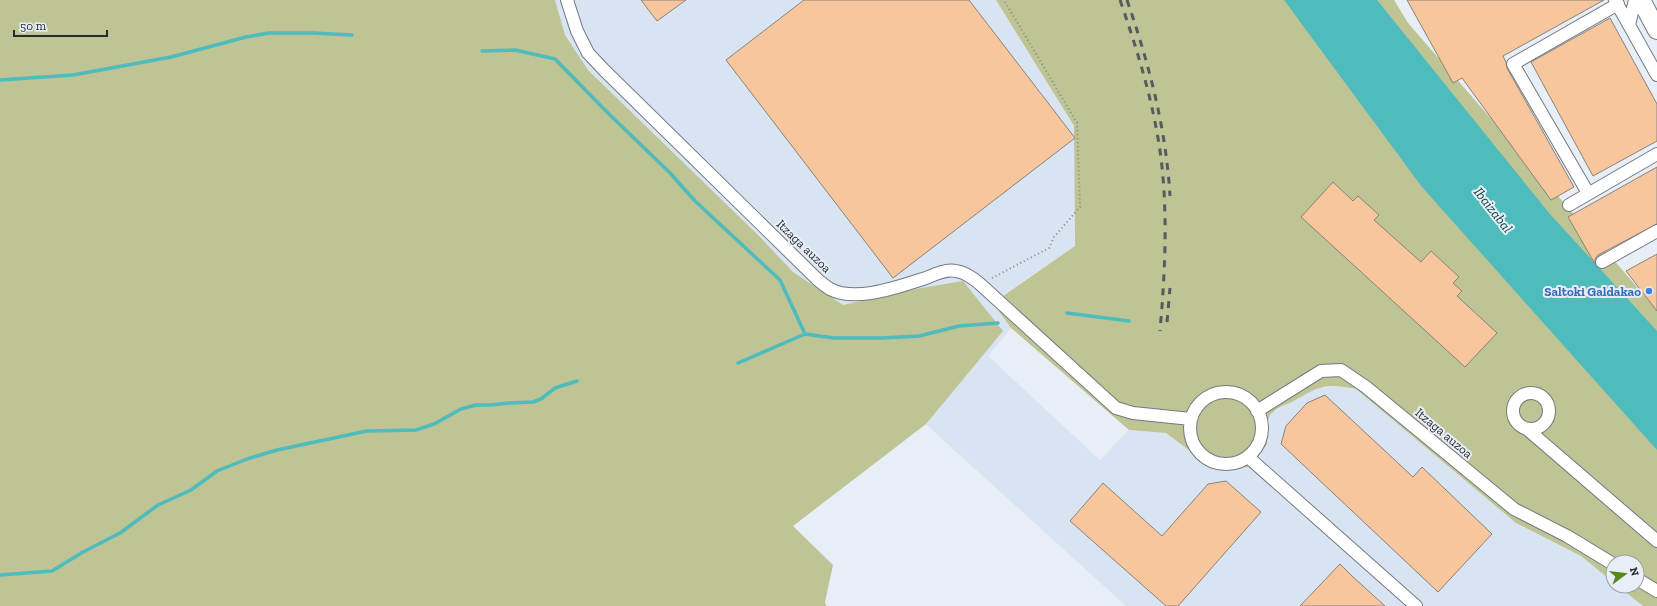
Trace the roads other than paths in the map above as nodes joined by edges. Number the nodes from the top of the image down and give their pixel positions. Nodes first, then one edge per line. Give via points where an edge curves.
1 (567, 0) edge
2 (1635, 0) edge
3 (1641, 0) edge
4 (1617, 2) edge
5 (1629, 25) junction
6 (1657, 30) edge
7 (1657, 75) edge
8 (1657, 154) edge
9 (1588, 194) junction
10 (1569, 205) dead end
11 (1657, 231) edge
12 (1602, 262) dead end
13 (1257, 411) junction
14 (1191, 419) junction
15 (1528, 429) dead end
16 (1248, 457) junction
17 (1657, 541) edge
18 (1605, 559) edge
19 (1645, 584) edge
20 (1657, 591) edge
21 (1415, 606) edge

1 - 14 street, Itzaga auzoa via 577,31 588,53 818,280 831,289 844,294 864,294 903,285 948,270 968,275 1116,408 1133,413
2 - 5 street
3 - 6 highway
4 - 5 street
4 - 9 street via 1513,64
5 - 7 street
8 - 9 street
9 - 10 street
11 - 12 street
13 - 14 street via 1250,401 1239,395 1215,393 1204,399
13 - 16 street via 1262,430 1255,449
13 - 18 street, Itzaga auzoa via 1321,371 1341,370 1366,387 1514,509
14 - 16 street via 1192,441 1206,458 1216,463 1227,464
15 - 17 street
16 - 21 street
19 - 20 street

